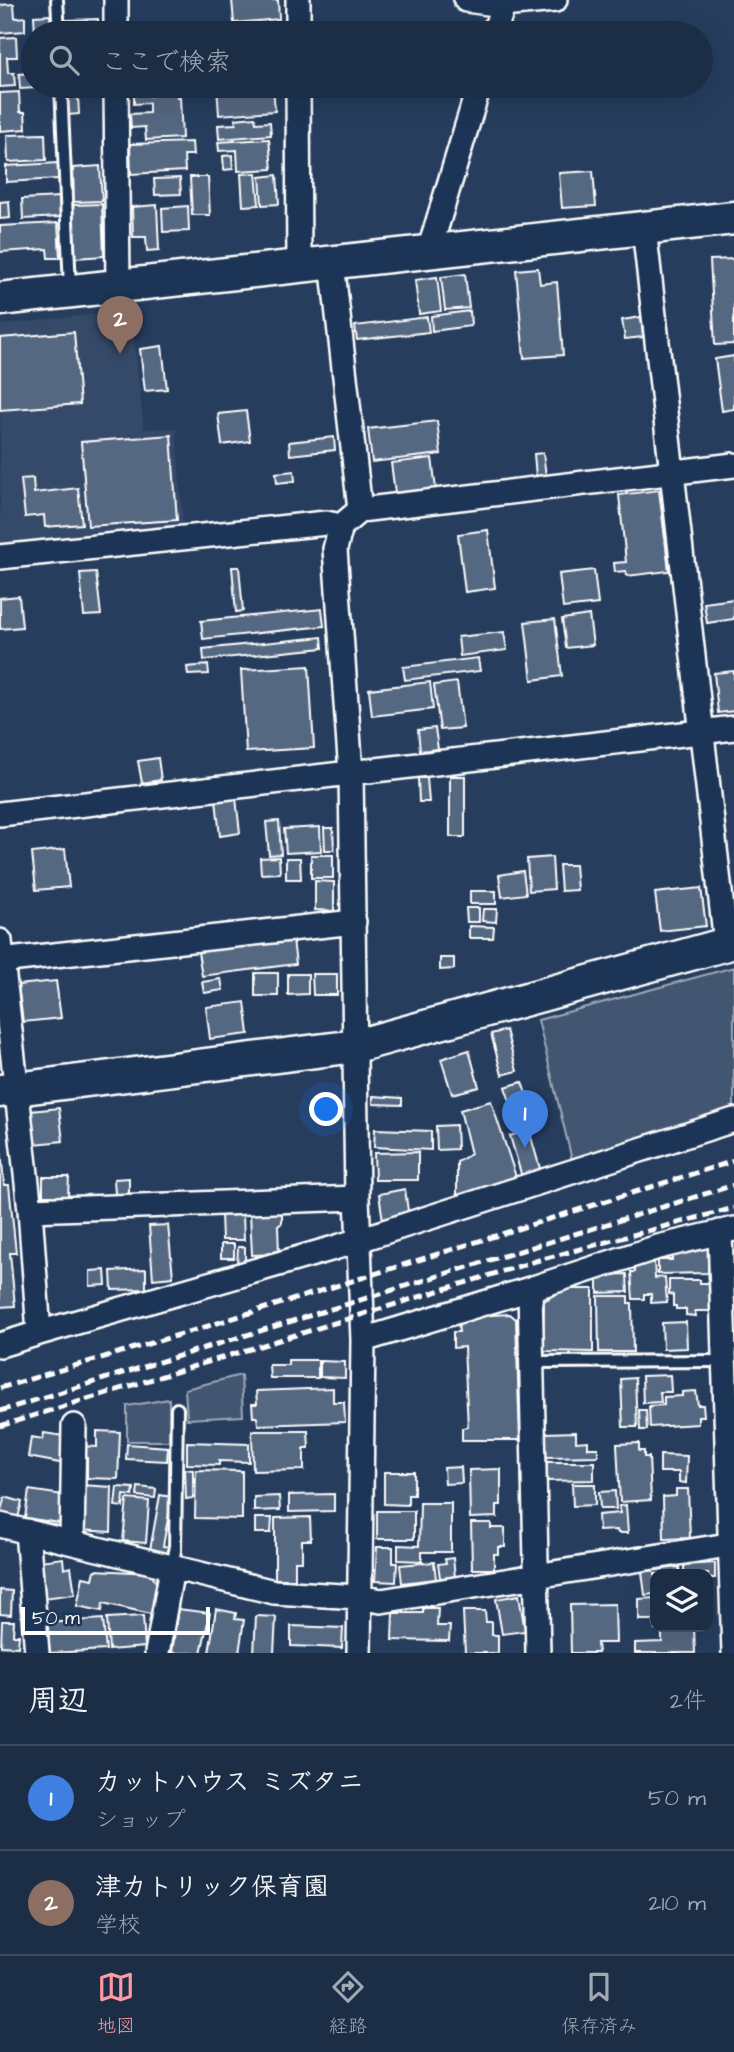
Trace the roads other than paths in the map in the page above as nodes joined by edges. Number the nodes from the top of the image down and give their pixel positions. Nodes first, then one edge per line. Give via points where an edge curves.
1 (57, 0) edge
2 (116, 0) edge
3 (298, 0) edge
4 (466, 0) edge
5 (555, 0) edge
6 (504, 3) edge
7 (58, 21) edge
8 (116, 21) edge
9 (298, 21) edge
10 (499, 21) edge
11 (62, 98) edge
12 (116, 98) edge
13 (298, 98) edge
14 (475, 98) edge
15 (734, 218) edge
16 (644, 228) junction
17 (429, 251) junction
18 (332, 262) junction
19 (299, 266) junction
20 (118, 285) junction
21 (70, 290) junction
22 (0, 299) edge
23 (734, 465) edge
24 (672, 472) junction
25 (360, 510) junction
26 (341, 526) junction
27 (0, 557) edge
28 (734, 728) edge
29 (703, 732) junction
30 (351, 773) junction
31 (0, 814) edge
32 (354, 922) junction
33 (730, 943) edge
34 (1, 954) edge
35 (356, 1046) junction
36 (8, 1090) edge
37 (734, 1120) edge
38 (357, 1198) junction
39 (30, 1210) junction
40 (727, 1231) edge
41 (359, 1238) junction
42 (530, 1289) junction
43 (39, 1333) junction
44 (363, 1340) junction
45 (0, 1345) edge
46 (725, 1361) junction
47 (532, 1362) junction
48 (177, 1409) dead end
49 (74, 1426) dead end
50 (0, 1525) edge
51 (27, 1531) junction
52 (72, 1542) junction
53 (733, 1544) edge
54 (172, 1568) junction
55 (536, 1575) junction
56 (359, 1597) junction
57 (37, 1653) edge
58 (157, 1653) edge
59 (359, 1653) edge
60 (538, 1653) edge
61 (734, 1653) edge

1 - 7 lane
2 - 8 street
3 - 9 street
4 - 6 street
5 - 6 street
6 - 10 street
11 - 21 lane
12 - 20 street
13 - 19 street
14 - 17 street
15 - 16 street
16 - 17 street
16 - 24 street
17 - 18 street
18 - 19 street
18 - 25 street
19 - 20 street
20 - 21 street
21 - 22 street
23 - 24 street
24 - 25 street
24 - 29 street
25 - 26 street
26 - 27 street via 326,523
26 - 30 street via 335,549
28 - 29 street
29 - 30 street
29 - 33 street
30 - 31 street
30 - 32 street
32 - 34 street
32 - 35 street
33 - 35 street
34 - 36 street
35 - 36 street
35 - 38 street
36 - 39 street
37 - 41 street
38 - 39 street
38 - 41 street
39 - 43 street
40 - 42 street via 659,1247
40 - 46 street
41 - 43 street
41 - 44 street
42 - 44 street
42 - 47 street
43 - 45 street
44 - 56 street
46 - 47 lane
46 - 53 street
47 - 55 street
48 - 54 lane
49 - 52 street
50 - 51 street
51 - 52 street
51 - 57 street
52 - 54 street
53 - 55 street
53 - 61 street
54 - 56 street via 274,1592
54 - 58 street
55 - 56 street via 381,1601
55 - 60 street
56 - 59 street

